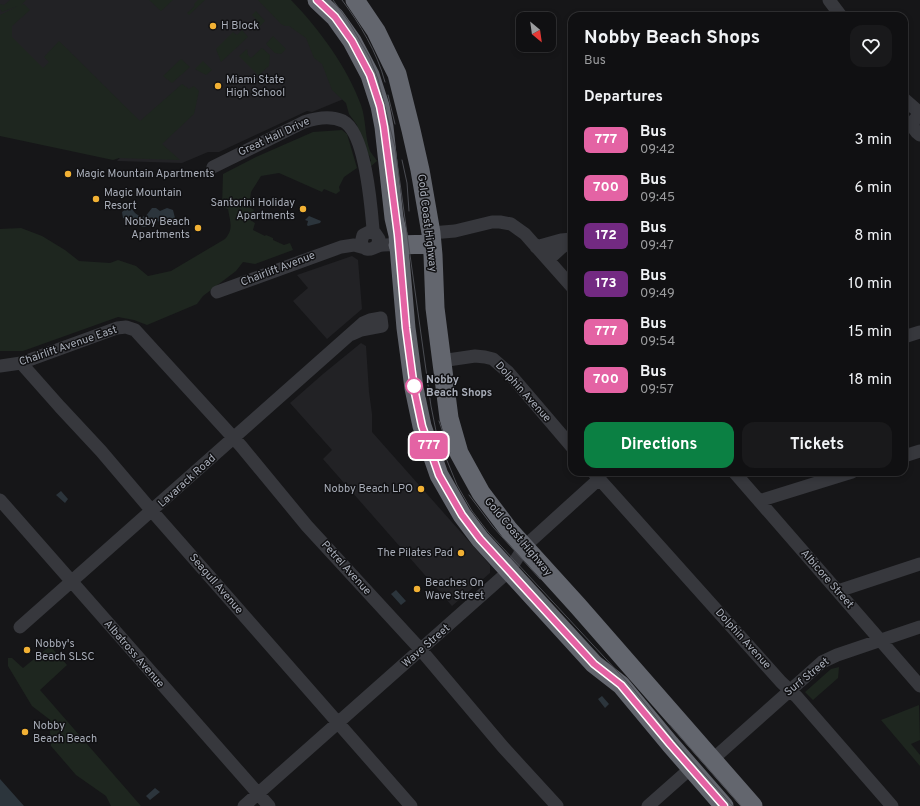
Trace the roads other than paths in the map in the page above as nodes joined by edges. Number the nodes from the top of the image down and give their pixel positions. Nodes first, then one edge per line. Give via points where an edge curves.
1 (317, 0) edge
2 (829, 0) edge
3 (357, 1) edge
4 (838, 12) edge
5 (908, 109) edge
6 (908, 114) edge
7 (914, 125) edge
8 (212, 167) dead end
9 (370, 231) junction
10 (397, 233) junction
11 (431, 238) junction
12 (568, 240) edge
13 (568, 243) edge
14 (341, 246) junction
15 (371, 247) junction
16 (536, 247) junction
17 (548, 260) junction
18 (568, 282) edge
19 (217, 292) dead end
20 (382, 322) dead end
21 (135, 330) joint
22 (920, 332) edge
23 (908, 336) edge
24 (441, 361) junction
25 (21, 363) junction
26 (0, 366) edge
27 (234, 439) junction
28 (568, 442) edge
29 (920, 451) edge
30 (908, 455) edge
31 (596, 476) edge
32 (737, 476) edge
33 (839, 476) edge
34 (0, 500) edge
35 (759, 501) junction
36 (152, 511) junction
37 (524, 547) junction
38 (920, 564) edge
39 (509, 572) junction
40 (70, 582) junction
41 (838, 591) junction
42 (20, 627) dead end
43 (920, 627) edge
44 (880, 640) junction
45 (421, 650) junction
46 (920, 686) edge
47 (789, 690) junction
48 (338, 724) junction
49 (712, 759) junction
50 (690, 768) junction
51 (258, 794) junction
52 (244, 806) edge
53 (269, 806) edge
54 (411, 806) edge
55 (557, 806) edge
56 (648, 806) edge
57 (724, 806) edge
58 (753, 806) edge
59 (892, 806) edge

1 - 10 highway via 335,17 348,36 374,86 384,127
2 - 4 street
3 - 11 highway, Gold Coast Highway via 376,31 397,74 420,170
5 - 7 street
6 - 7 street
8 - 9 street, Great Hall Drive via 304,122 327,117 343,121 355,134 366,170
9 - 10 street
9 - 14 street, Chairlift Avenue
9 - 15 street via 377,234 379,242
10 - 11 highway
10 - 15 street, Chairlift Avenue
10 - 39 highway via 414,388 429,446 439,475 462,515
11 - 16 street via 457,236 477,226 496,221 511,224
11 - 24 highway, Gold Coast Highway
12 - 16 street
13 - 17 street
14 - 15 street, Chairlift Avenue
14 - 19 street, Chairlift Avenue
16 - 17 street
17 - 18 street
20 - 27 street, Lavarack Road via 365,322
21 - 25 street, Chairlift Avenue East via 117,328
21 - 27 street, Petrel Avenue
22 - 23 street
24 - 28 street, Dolphin Avenue via 475,356 493,360 508,372
24 - 37 highway, Gold Coast Highway via 449,418 459,453 488,502
25 - 26 street, Chairlift Avenue East
25 - 36 street, Seagull Avenue
27 - 36 street, Lavarack Road
27 - 45 street, Petrel Avenue via 307,526
29 - 30 street
31 - 37 street, Wave Street
31 - 47 street, Dolphin Avenue
32 - 35 street, Albicore Street
33 - 35 street
34 - 40 street, Albatross Avenue
35 - 41 street, Albicore Street
36 - 40 street, Lavarack Road
36 - 48 street, Seagull Avenue
37 - 39 street, Wave Street
37 - 49 highway, Gold Coast Highway
38 - 41 street
39 - 45 street, Wave Street
39 - 50 highway via 594,664 621,685
40 - 42 street, Lavarack Road
40 - 51 street, Albatross Avenue
41 - 44 street, Albicore Street
43 - 44 street, Surf Street
44 - 46 street, Albicore Street
44 - 47 street, Surf Street via 829,658
45 - 48 street, Wave Street
45 - 55 street, Petrel Avenue
47 - 49 street, Surf Street
47 - 59 street, Dolphin Avenue
48 - 51 street, Wave Street
48 - 54 street, Seagull Avenue
49 - 58 highway, Gold Coast Highway
50 - 56 street
50 - 57 highway
51 - 52 street, Wave Street
51 - 53 street, Albatross Avenue

